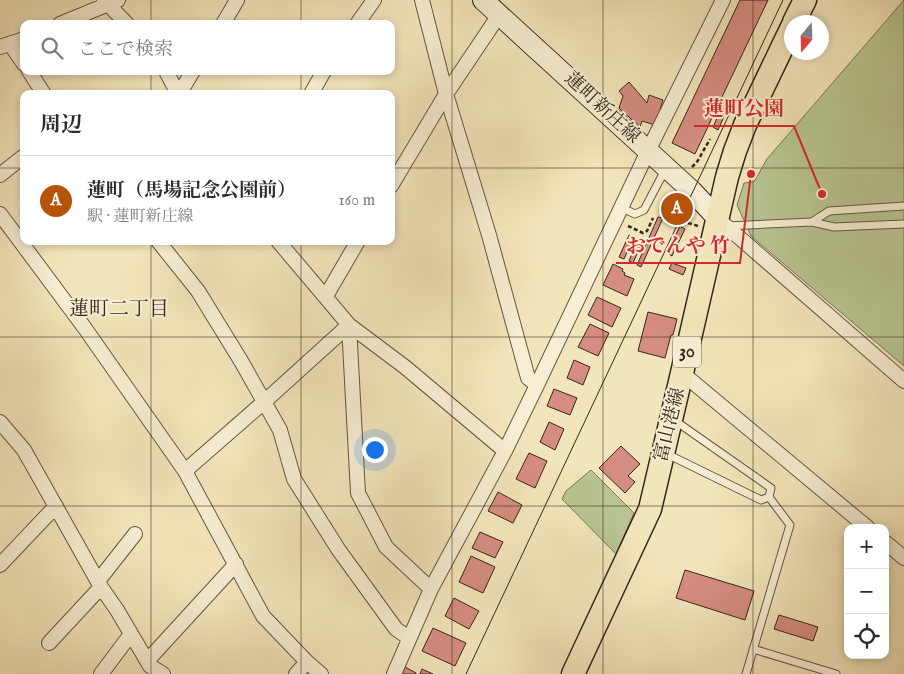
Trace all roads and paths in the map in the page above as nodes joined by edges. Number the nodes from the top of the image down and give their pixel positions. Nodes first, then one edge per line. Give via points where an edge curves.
1 (238, 0) edge
2 (374, 0) edge
3 (422, 0) edge
4 (723, 0) edge
5 (805, 0) edge
6 (110, 1) edge
7 (492, 6) edge
8 (798, 15) edge
9 (69, 20) edge
10 (124, 20) edge
11 (226, 20) edge
12 (361, 20) edge
13 (20, 40) edge
14 (784, 45) edge
15 (5, 46) edge
16 (20, 60) edge
17 (32, 75) edge
18 (168, 75) edge
19 (190, 75) edge
20 (322, 75) edge
21 (41, 90) edge
22 (176, 90) edge
23 (181, 90) edge
24 (313, 90) edge
25 (446, 94) junction
26 (710, 139) dead end
27 (648, 151) junction
28 (20, 159) edge
29 (672, 174) junction
30 (0, 175) edge
31 (395, 179) edge
32 (904, 206) edge
33 (622, 208) junction
34 (0, 214) edge
35 (722, 222) junction
36 (812, 222) junction
37 (904, 224) edge
38 (20, 241) edge
39 (23, 245) edge
40 (161, 245) edge
41 (281, 245) edge
42 (356, 245) edge
43 (326, 296) junction
44 (349, 325) junction
45 (682, 373) junction
46 (904, 381) edge
47 (538, 385) junction
48 (264, 402) junction
49 (672, 418) junction
50 (0, 422) edge
51 (505, 451) junction
52 (663, 452) junction
53 (185, 471) junction
54 (769, 498) junction
55 (56, 506) junction
56 (863, 524) edge
57 (135, 534) dead end
58 (889, 545) edge
59 (904, 558) edge
60 (236, 564) junction
61 (0, 565) edge
62 (99, 584) junction
63 (431, 589) junction
64 (132, 634) junction
65 (409, 638) junction
66 (49, 644) dead end
67 (753, 649) junction
68 (147, 661) junction
69 (307, 662) junction
70 (100, 674) edge
71 (162, 674) edge
72 (296, 674) edge
73 (321, 674) edge
74 (394, 674) edge
75 (573, 674) edge
76 (746, 674) edge
77 (836, 674) edge

1 - 11 street
2 - 12 street
3 - 25 street
4 - 27 street
5 - 8 main road
6 - 9 street
6 - 10 street
7 - 25 street
7 - 27 main road, 蓮町新庄線
13 - 15 street
14 - 35 main road, 富山港線 / 30 via 735,151 727,177
15 - 16 street
17 - 21 street
18 - 22 street
19 - 23 street
20 - 24 street
25 - 31 street
25 - 47 street via 528,378
26 - 29 path via 697,162
27 - 29 main road, 蓮町新庄線
27 - 33 street
28 - 30 street
29 - 33 lane via 644,210 635,214
29 - 35 main road, 蓮町新庄線
32 - 36 lane via 829,211
33 - 47 street
34 - 38 street
35 - 36 lane
35 - 45 main road, 富山港線 / 30
35 - 46 street
36 - 37 lane via 834,228
39 - 53 street
40 - 48 street via 198,292
41 - 43 street
42 - 43 street
43 - 44 street
44 - 48 street
44 - 51 street via 406,367
44 - 63 street via 358,493 386,547
45 - 49 main road, 富山港線 / 30
45 - 56 street
47 - 51 street
48 - 53 street
48 - 65 street via 280,430 294,479 355,573 396,629
49 - 52 main road, 富山港線 / 30
49 - 54 lane via 771,488
50 - 55 street via 24,450
51 - 63 street
52 - 54 lane via 761,500
52 - 75 main road, 富山港線 / 30 via 650,509
53 - 60 street
54 - 67 lane via 790,525
55 - 61 street
55 - 62 street
57 - 62 street
58 - 59 street
60 - 68 street
60 - 69 street via 263,616
62 - 64 street
62 - 66 street
63 - 65 street
64 - 68 street
64 - 70 street
65 - 74 street
67 - 76 lane
67 - 77 lane
68 - 71 street
69 - 72 street
69 - 73 street

